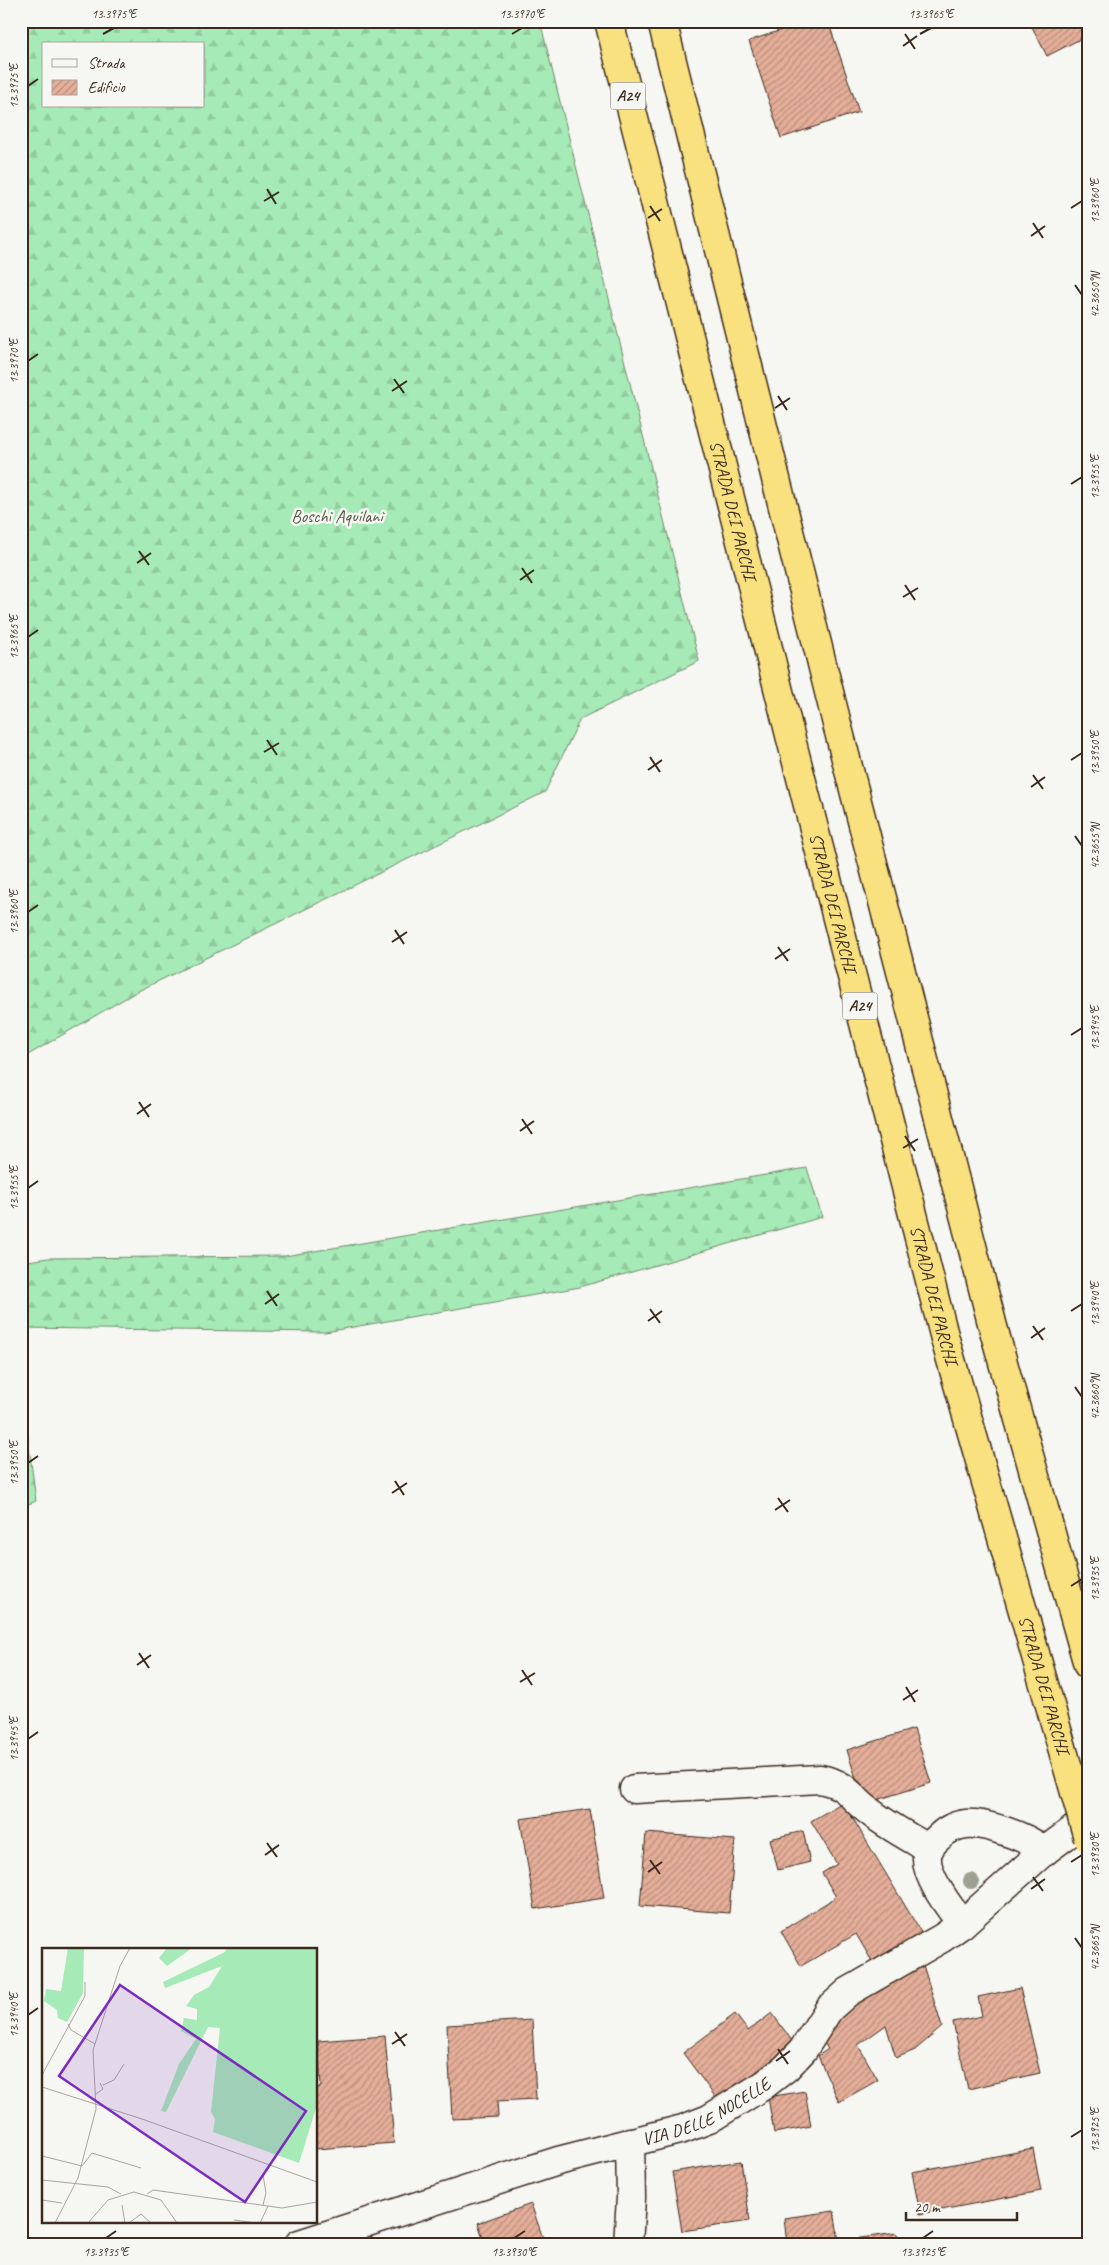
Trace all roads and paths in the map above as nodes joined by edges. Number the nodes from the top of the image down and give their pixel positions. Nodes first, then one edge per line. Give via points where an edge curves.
1 (609, 21) edge
2 (662, 21) edge
3 (1088, 1665) edge
4 (634, 1789) dead end
5 (1088, 1819) edge
6 (1088, 1838) edge
7 (929, 1849) junction
8 (1044, 1852) junction
9 (962, 1924) junction
10 (630, 2142) junction
11 (299, 2244) edge
12 (628, 2244) edge

1 - 6 highway, STRADA DEI PARCHI / A24, bridge via 945,1339
2 - 3 highway via 838,728 993,1327
4 - 7 street via 830,1781 848,1790 869,1812
5 - 8 street, VIA DELLE NOCELLE
7 - 8 street via 949,1830 977,1824 1030,1841
7 - 9 street via 929,1871
8 - 9 street, VIA DELLE NOCELLE
9 - 10 street, VIA DELLE NOCELLE via 917,1954 848,1992 829,2009 795,2059 764,2085 696,2124
10 - 11 street, VIA DELLE NOCELLE via 558,2160
10 - 12 street

